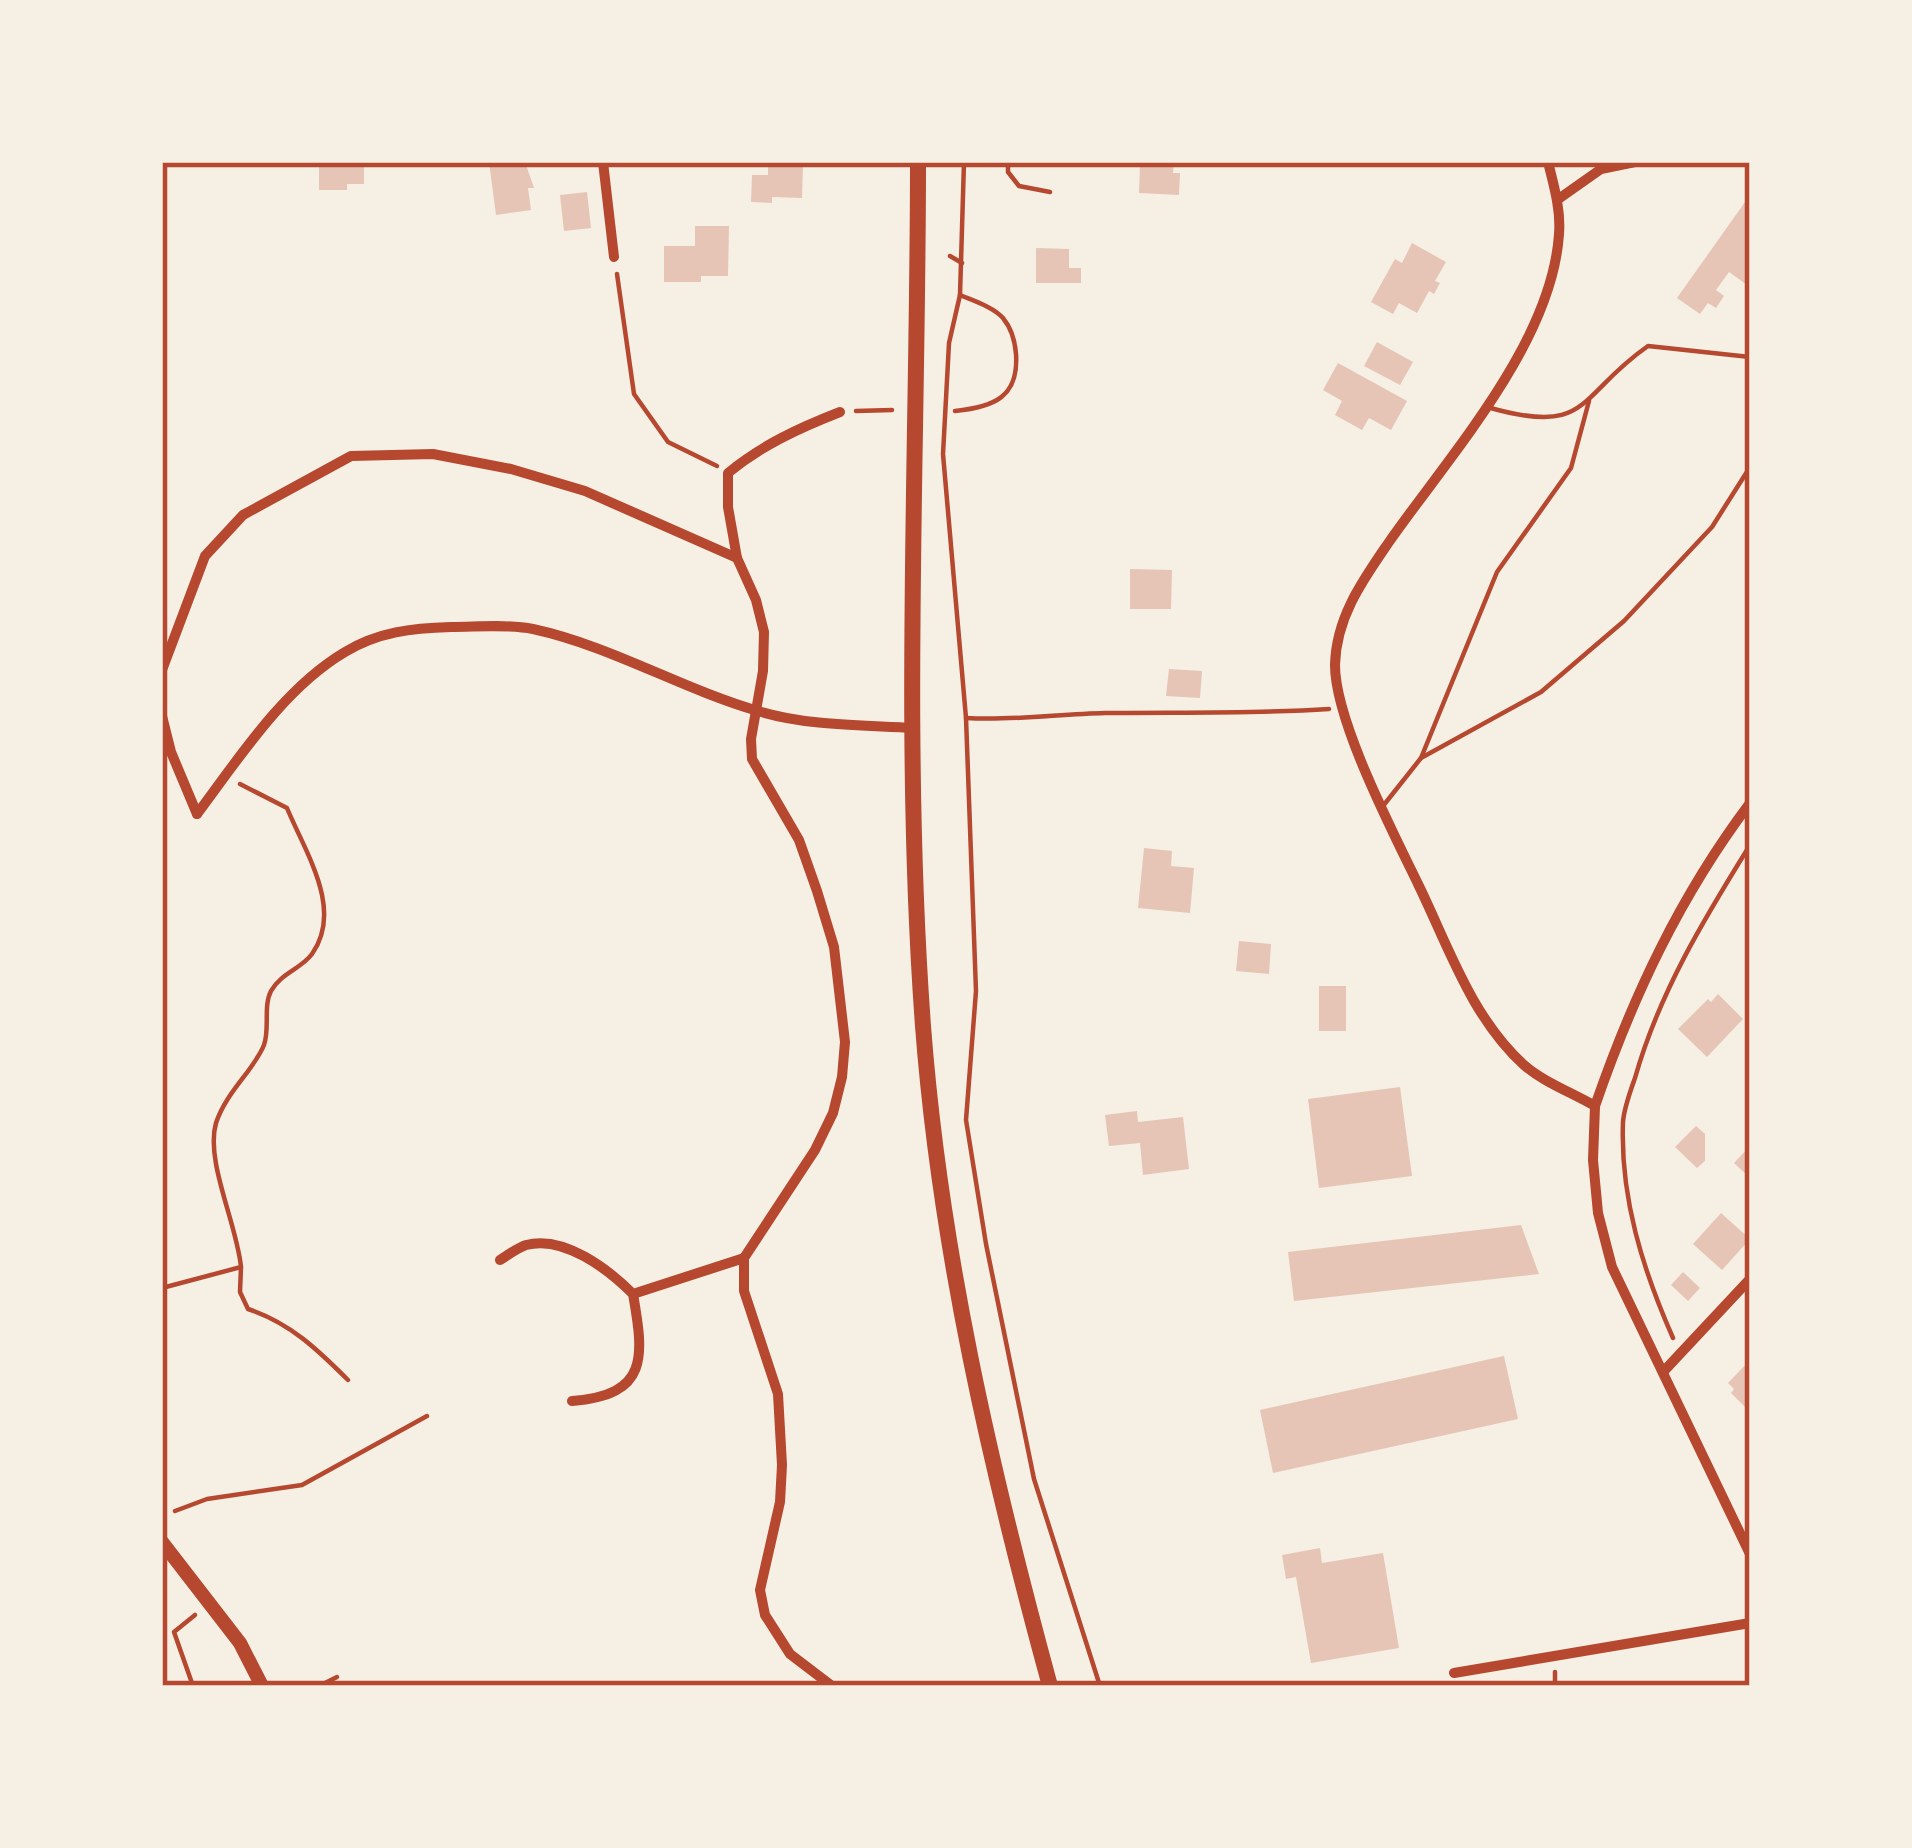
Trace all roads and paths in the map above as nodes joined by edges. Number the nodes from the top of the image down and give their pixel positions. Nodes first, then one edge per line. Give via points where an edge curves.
1 (603, 162) edge
2 (918, 162) edge
3 (964, 162) edge
4 (1008, 162) edge
5 (1548, 162) edge
6 (1635, 162) edge
7 (1050, 192) dead end
8 (1557, 200) junction
9 (964, 208) junction
10 (952, 216) dead end
11 (950, 256) dead end
12 (614, 257) joint
13 (962, 263) junction
14 (960, 296) junction
15 (1750, 357) edge
16 (1589, 401) junction
17 (1487, 406) junction
18 (892, 410) dead end
19 (955, 411) dead end
20 (840, 412) joint
21 (1750, 467) edge
22 (728, 473) junction
23 (737, 558) junction
24 (162, 670) edge
25 (1341, 709) junction
26 (758, 711) junction
27 (162, 716) edge
28 (966, 718) junction
29 (913, 728) junction
30 (1421, 758) junction
31 (226, 777) junction
32 (1750, 802) edge
33 (1383, 806) junction
34 (1750, 845) edge
35 (1595, 1106) junction
36 (744, 1258) junction
37 (500, 1260) dead end
38 (241, 1267) junction
39 (1750, 1279) edge
40 (162, 1288) edge
41 (633, 1294) junction
42 (1680, 1354) junction
43 (1663, 1372) junction
44 (348, 1380) dead end
45 (572, 1401) dead end
46 (428, 1416) dead end
47 (175, 1511) dead end
48 (162, 1542) edge
49 (1750, 1554) edge
50 (209, 1603) junction
51 (1750, 1623) edge
52 (1454, 1672) dead end
53 (338, 1677) dead end
54 (193, 1686) edge
55 (262, 1686) edge
56 (320, 1686) edge
57 (832, 1686) edge
58 (1050, 1686) edge
59 (1100, 1686) edge

1 - 12 street
2 - 29 highway
3 - 9 path
4 - 7 lane via 1019,186
5 - 8 street
6 - 8 street via 1601,169
8 - 17 street via 1556,260
9 - 10 path
9 - 13 path
11 - 13 path
12 - 22 path via 634,394 668,442
13 - 14 path
14 - 19 path via 1001,315 1015,339 1017,376 1000,400
14 - 28 path via 943,454
15 - 16 lane via 1648,346
16 - 17 lane via 1562,417 1526,418
16 - 30 lane via 1571,468 1497,572
17 - 25 street via 1357,588 1340,628
18 - 20 path
20 - 22 street via 793,430
21 - 30 lane via 1712,527 1624,621 1541,692
22 - 23 street
23 - 24 street via 585,491 511,469 434,454 351,456 244,515 205,556
23 - 26 street via 764,632
25 - 28 path
25 - 33 street
26 - 29 street
26 - 31 street via 530,628 419,628 343,652 310,678
26 - 36 street via 752,759 818,891 845,1042 832,1113 815,1150
27 - 31 street via 197,814
28 - 59 path via 976,991 966,1120 1034,1479
29 - 58 highway via 923,1024 952,1260
30 - 33 lane
31 - 38 path via 287,808 325,903 322,937 269,994 265,1042 215,1126 216,1173
32 - 35 street via 1658,951
33 - 35 street via 1486,1026 1528,1069
34 - 42 path via 1678,969 1645,1041 1623,1118 1627,1194 1646,1276
35 - 43 street via 1598,1214 1612,1267
36 - 41 street
36 - 57 street via 744,1291 778,1394 780,1502 760,1590 765,1615 790,1654
37 - 41 street via 544,1244 592,1260
38 - 40 path
38 - 44 path via 248,1309 307,1339
39 - 42 street
41 - 45 street via 638,1370 621,1390
42 - 43 street
43 - 49 street
46 - 47 path via 302,1485
48 - 50 street
50 - 54 path via 174,1632
50 - 55 street
51 - 52 street
53 - 56 path

